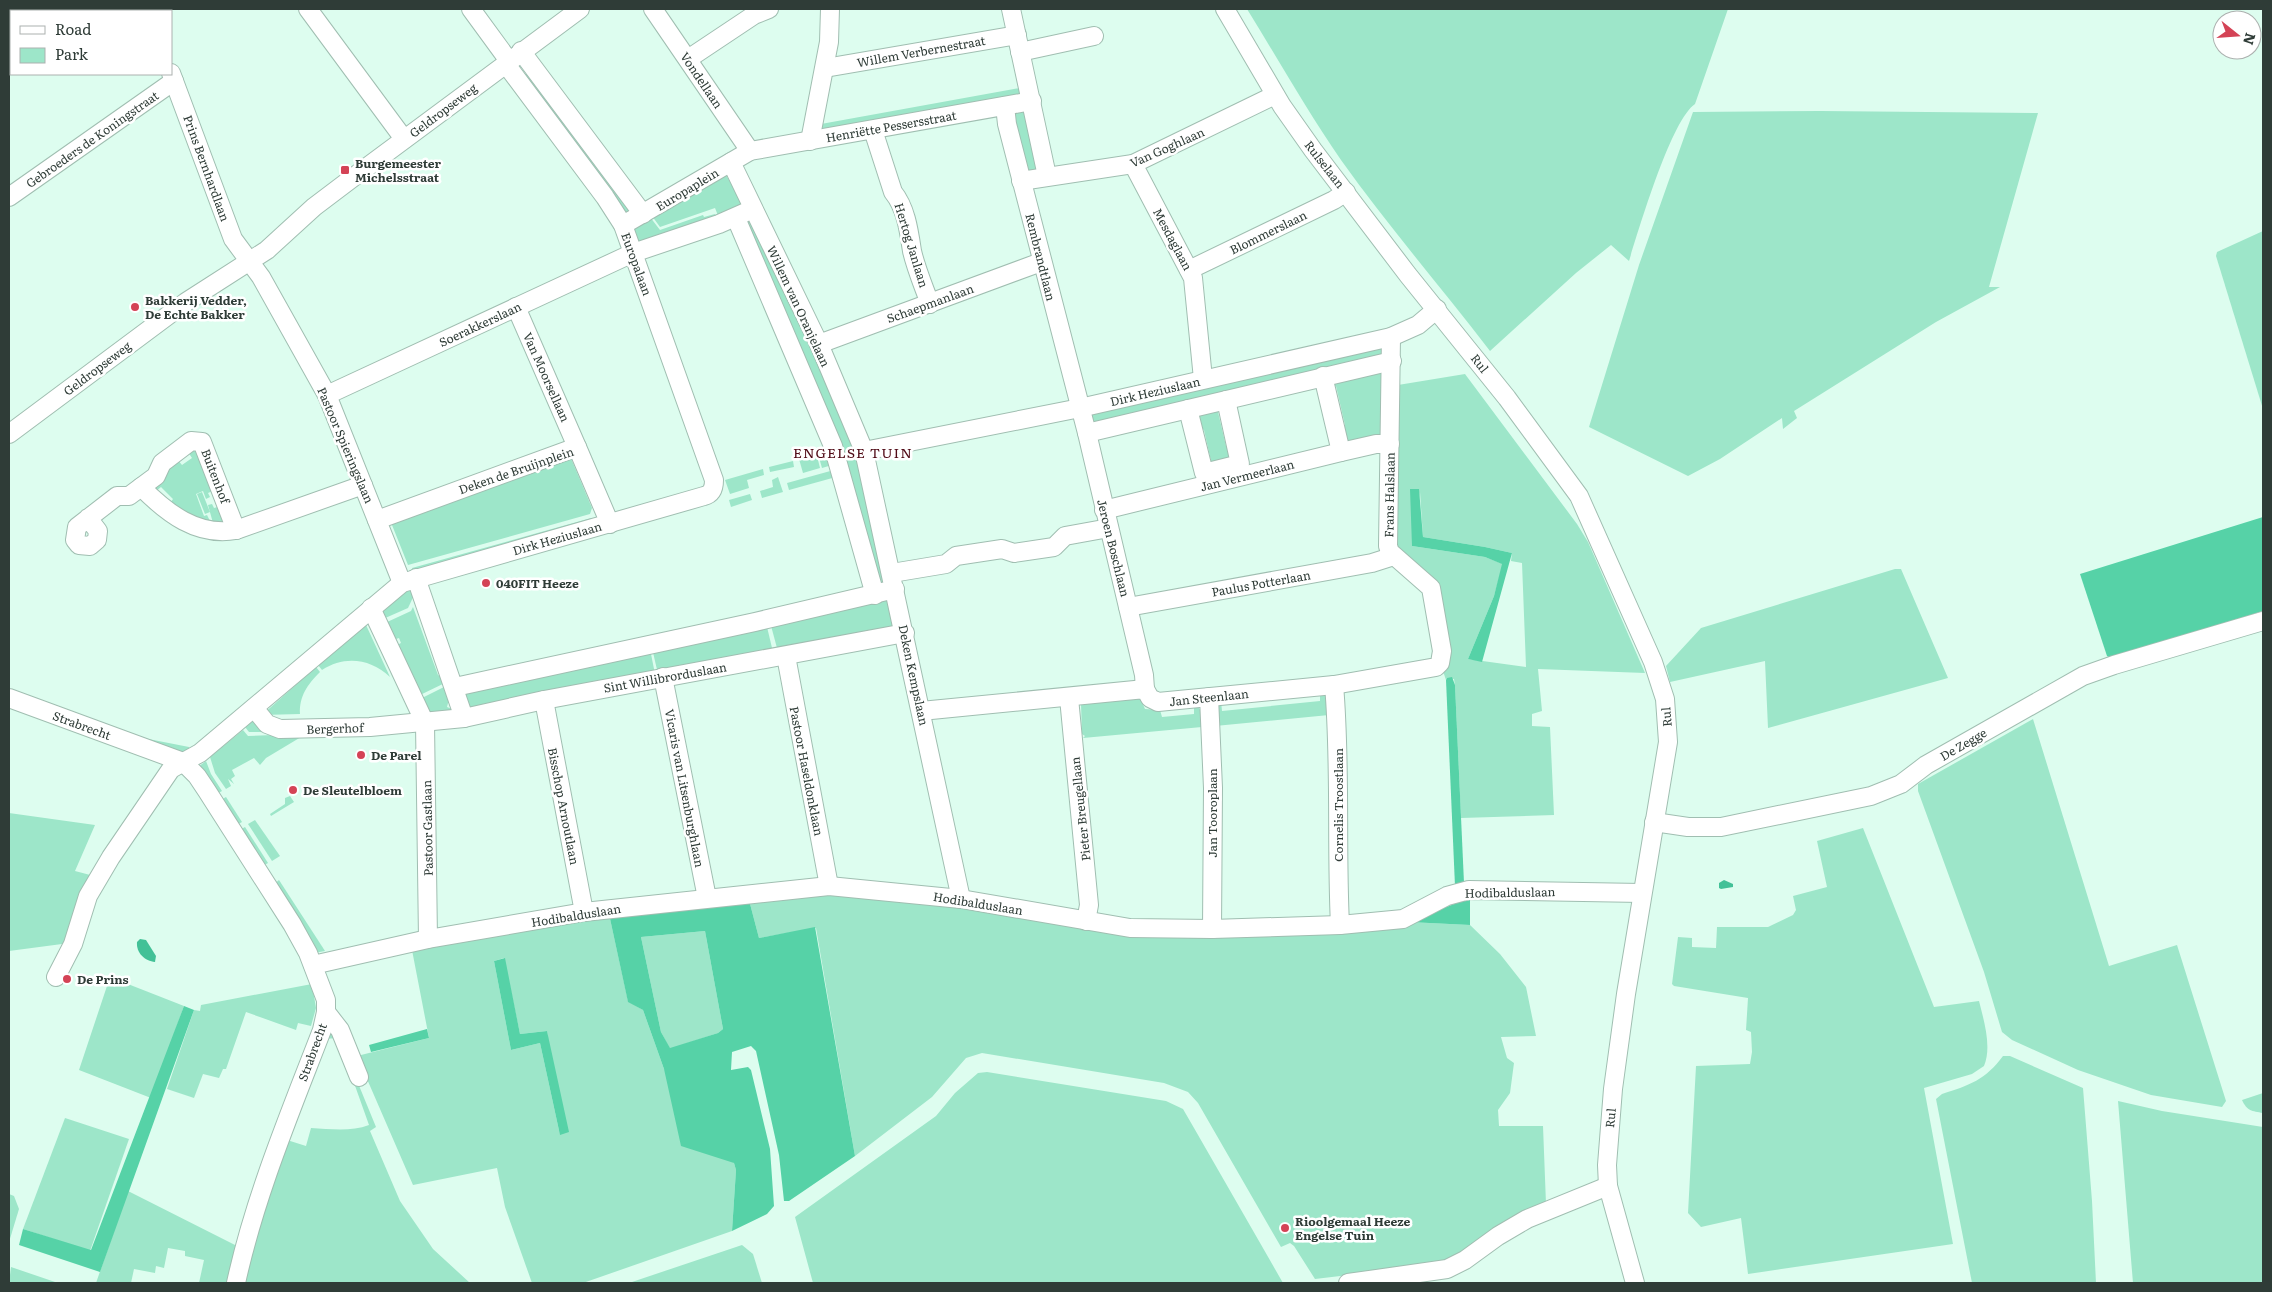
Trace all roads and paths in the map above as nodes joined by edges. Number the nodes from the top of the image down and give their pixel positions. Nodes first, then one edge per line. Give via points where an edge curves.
1 (308, 9) edge
2 (471, 9) edge
3 (653, 9) edge
4 (769, 9) edge
5 (830, 9) edge
6 (1011, 9) edge
7 (1226, 9) edge
8 (576, 10) edge
9 (1094, 36) dead end
10 (1019, 43) junction
11 (512, 58) junction
12 (688, 59) junction
13 (825, 68) junction
14 (173, 77) edge
15 (1275, 95) junction
16 (1032, 101) junction
17 (1005, 106) junction
18 (873, 130) junction
19 (404, 140) junction
20 (810, 141) junction
21 (750, 151) junction
22 (731, 162) junction
23 (1133, 164) junction
24 (1047, 176) junction
25 (1021, 181) junction
26 (1346, 192) junction
27 (9, 197) edge
28 (753, 209) junction
29 (643, 214) junction
30 (736, 218) junction
31 (623, 225) junction
32 (633, 253) junction
33 (246, 257) junction
34 (1041, 262) junction
35 (1189, 270) junction
36 (930, 304) junction
37 (516, 307) junction
38 (1437, 310) junction
39 (1391, 337) junction
40 (819, 344) junction
41 (1392, 361) junction
42 (1323, 376) junction
43 (1203, 379) junction
44 (327, 395) junction
45 (1226, 400) junction
46 (1080, 408) junction
47 (1188, 409) junction
48 (1087, 433) junction
49 (9, 434) edge
50 (1390, 444) junction
51 (577, 447) junction
52 (864, 451) junction
53 (1341, 452) junction
54 (363, 485) junction
55 (141, 487) junction
56 (712, 492) joint
57 (1104, 510) junction
58 (88, 518) dead end
59 (376, 520) junction
60 (610, 524) junction
61 (1109, 528) junction
62 (236, 530) junction
63 (1394, 556) junction
64 (409, 580) junction
65 (893, 581) junction
66 (875, 595) junction
67 (1128, 607) junction
68 (371, 608) junction
69 (2263, 621) edge
70 (905, 633) junction
71 (786, 656) junction
72 (1440, 663) joint
73 (663, 677) junction
74 (1334, 685) junction
75 (455, 687) junction
76 (1145, 689) junction
77 (9, 698) edge
78 (1069, 698) junction
79 (1209, 698) junction
80 (544, 700) junction
81 (254, 708) junction
82 (921, 711) junction
83 (464, 718) junction
84 (424, 723) junction
85 (183, 762) junction
86 (1654, 822) junction
87 (829, 886) junction
88 (1642, 893) junction
89 (707, 898) junction
90 (961, 899) junction
91 (584, 912) junction
92 (1086, 920) junction
93 (1340, 924) junction
94 (1212, 929) junction
95 (428, 940) junction
96 (313, 965) junction
97 (56, 977) dead end
98 (326, 1012) junction
99 (359, 1077) dead end
100 (1608, 1186) junction
101 (236, 1283) edge
102 (1348, 1283) edge
103 (1635, 1283) edge

1 - 19 street
2 - 11 street
3 - 12 street, Vondellaan
4 - 12 street via 754,15
5 - 13 street
6 - 10 street
7 - 15 street, Rulselaan
8 - 11 street, Geldropseweg
9 - 10 street, Willem Verbernestraat
10 - 13 street, Willem Verbernestraat
10 - 16 street
11 - 19 street, Geldropseweg
11 - 29 street
11 - 31 street, Europalaan
12 - 21 street, Vondellaan
13 - 20 street
14 - 27 street, Gebroeders de Koningstraat
14 - 33 street, Prins Bernhardlaan via 233,239
15 - 23 street, Van Goghlaan
15 - 26 street, Rulselaan
16 - 17 street, Henriëtte Pessersstraat
16 - 24 street
17 - 18 street, Henriëtte Pessersstraat
17 - 25 street, Rembrandtlaan
18 - 20 street, Henriëtte Pessersstraat
18 - 36 street, Hertog Janlaan via 893,192 899,200
19 - 33 street, Geldropseweg via 314,207 292,219
20 - 21 street, Henriëtte Pessersstraat
21 - 22 street, Europaplein
22 - 28 street, Willem van Oranjelaan
22 - 29 street, Europaplein
23 - 24 street, Van Goghlaan
23 - 35 street, Mesdaglaan
24 - 25 street, Van Goghlaan
25 - 34 street, Rembrandtlaan
26 - 35 street, Blommerslaan
26 - 38 street, Rulselaan
28 - 30 street
28 - 40 street, Willem van Oranjelaan
29 - 31 street, Europaplein
30 - 32 street
30 - 66 street, Willem van Oranjelaan via 840,465
31 - 32 street, Europalaan
32 - 37 street, Soerakkerslaan
32 - 56 street, Europalaan via 714,480
33 - 44 street, Pastoor Spieringslaan via 261,277
33 - 49 street, Geldropseweg via 206,281 186,302
34 - 36 street, Schaepmanlaan
34 - 46 street, Rembrandtlaan
35 - 43 street, Mesdaglaan via 1196,290
36 - 40 street, Schaepmanlaan
37 - 44 street, Soerakkerslaan
37 - 51 street, Van Moorsellaan
38 - 39 street, Dirk Heziuslaan via 1418,325
38 - 86 street, Rul via 1579,496 1653,662 1665,699 1668,742
39 - 41 street, Frans Halslaan
39 - 43 street, Dirk Heziuslaan
40 - 52 street, Willem van Oranjelaan
41 - 42 street, Dirk Heziuslaan
41 - 50 street, Frans Halslaan
42 - 45 street, Dirk Heziuslaan
42 - 53 street
43 - 46 street, Dirk Heziuslaan
44 - 54 street, Pastoor Spieringslaan
45 - 47 street, Dirk Heziuslaan
45 - 47 street, Dirk Heziuslaan via 1240,464 1204,473
46 - 48 street, Jeroen Boschlaan
46 - 52 street, Dirk Heziuslaan
47 - 48 street, Dirk Heziuslaan
48 - 57 street, Jeroen Boschlaan
50 - 53 street, Jan Vermeerlaan
50 - 63 street, Frans Halslaan via 1388,546
51 - 59 street, Deken de Bruijnplein
51 - 60 street, Deken de Bruijnplein
52 - 65 street, Deken Kempslaan
53 - 57 street, Jan Vermeerlaan
54 - 59 street, Pastoor Spieringslaan
54 - 62 street
55 - 58 street, Buitenhof via 130,496 117,496
55 - 62 street via 182,521 211,530
55 - 62 street, Buitenhof via 156,476 162,463 191,441 202,442
56 - 60 street, Dirk Heziuslaan
57 - 61 street, Jeroen Boschlaan
59 - 64 street, Pastoor Spieringslaan
60 - 64 street, Dirk Heziuslaan
61 - 65 street via 1065,536 1054,547 1014,554 1002,549 956,556 946,564
61 - 67 street, Jeroen Boschlaan
63 - 67 street, Paulus Potterlaan via 1372,563
63 - 72 street, Frans Halslaan via 1431,588 1442,651
64 - 68 street
64 - 75 street
65 - 66 street
65 - 70 street, Deken Kempslaan
66 - 75 street
67 - 76 street, Jeroen Boschlaan
68 - 81 street
68 - 84 street, Pastoor Gastlaan
69 - 86 street, De Zegge via 2083,676 1926,766 1901,784 1871,796 1721,827
70 - 71 street, Sint Willibrorduslaan
70 - 82 street, Deken Kempslaan
71 - 73 street, Sint Willibrorduslaan
71 - 87 street, Pastoor Haseldonklaan
72 - 74 street, Jan Steenlaan via 1430,670
73 - 80 street, Sint Willibrorduslaan
73 - 89 street, Vicaris van Litsenburghlaan
74 - 79 street, Jan Steenlaan
74 - 93 street, Cornelis Troostlaan via 1340,782
75 - 83 street
76 - 78 street
76 - 79 street, Jan Steenlaan via 1150,698 1158,702
77 - 85 street, Strabrecht
78 - 82 street
78 - 92 street, Pieter Breugellaan via 1089,905
79 - 94 street, Jan Tooroplaan via 1214,788
80 - 83 street, Sint Willibrorduslaan
80 - 91 street, Bisschop Arnoutlaan
81 - 84 street, Bergerhof via 267,724 280,729
81 - 85 street via 200,753
82 - 90 street, Deken Kempslaan
83 - 84 street, Sint Willibrorduslaan
84 - 95 street, Pastoor Gastlaan
85 - 96 street, Strabrecht via 207,791 292,924
85 - 97 street via 171,768 111,856 88,896 73,944
86 - 88 street, Rul
87 - 89 street, Hodibalduslaan
87 - 90 street, Hodibalduslaan
88 - 93 street, Hodibalduslaan via 1469,890 1447,896 1402,919
88 - 100 street, Rul via 1613,1089 1606,1165
89 - 91 street, Hodibalduslaan
90 - 92 street, Hodibalduslaan
91 - 95 street, Hodibalduslaan
92 - 94 street, Hodibalduslaan via 1130,928
93 - 94 street, Hodibalduslaan
95 - 96 street, Hodibalduslaan
96 - 98 street, Strabrecht
98 - 99 street via 340,1030
98 - 101 street, Strabrecht via 250,1229
100 - 102 street via 1527,1219 1447,1269
100 - 103 street, Rul

